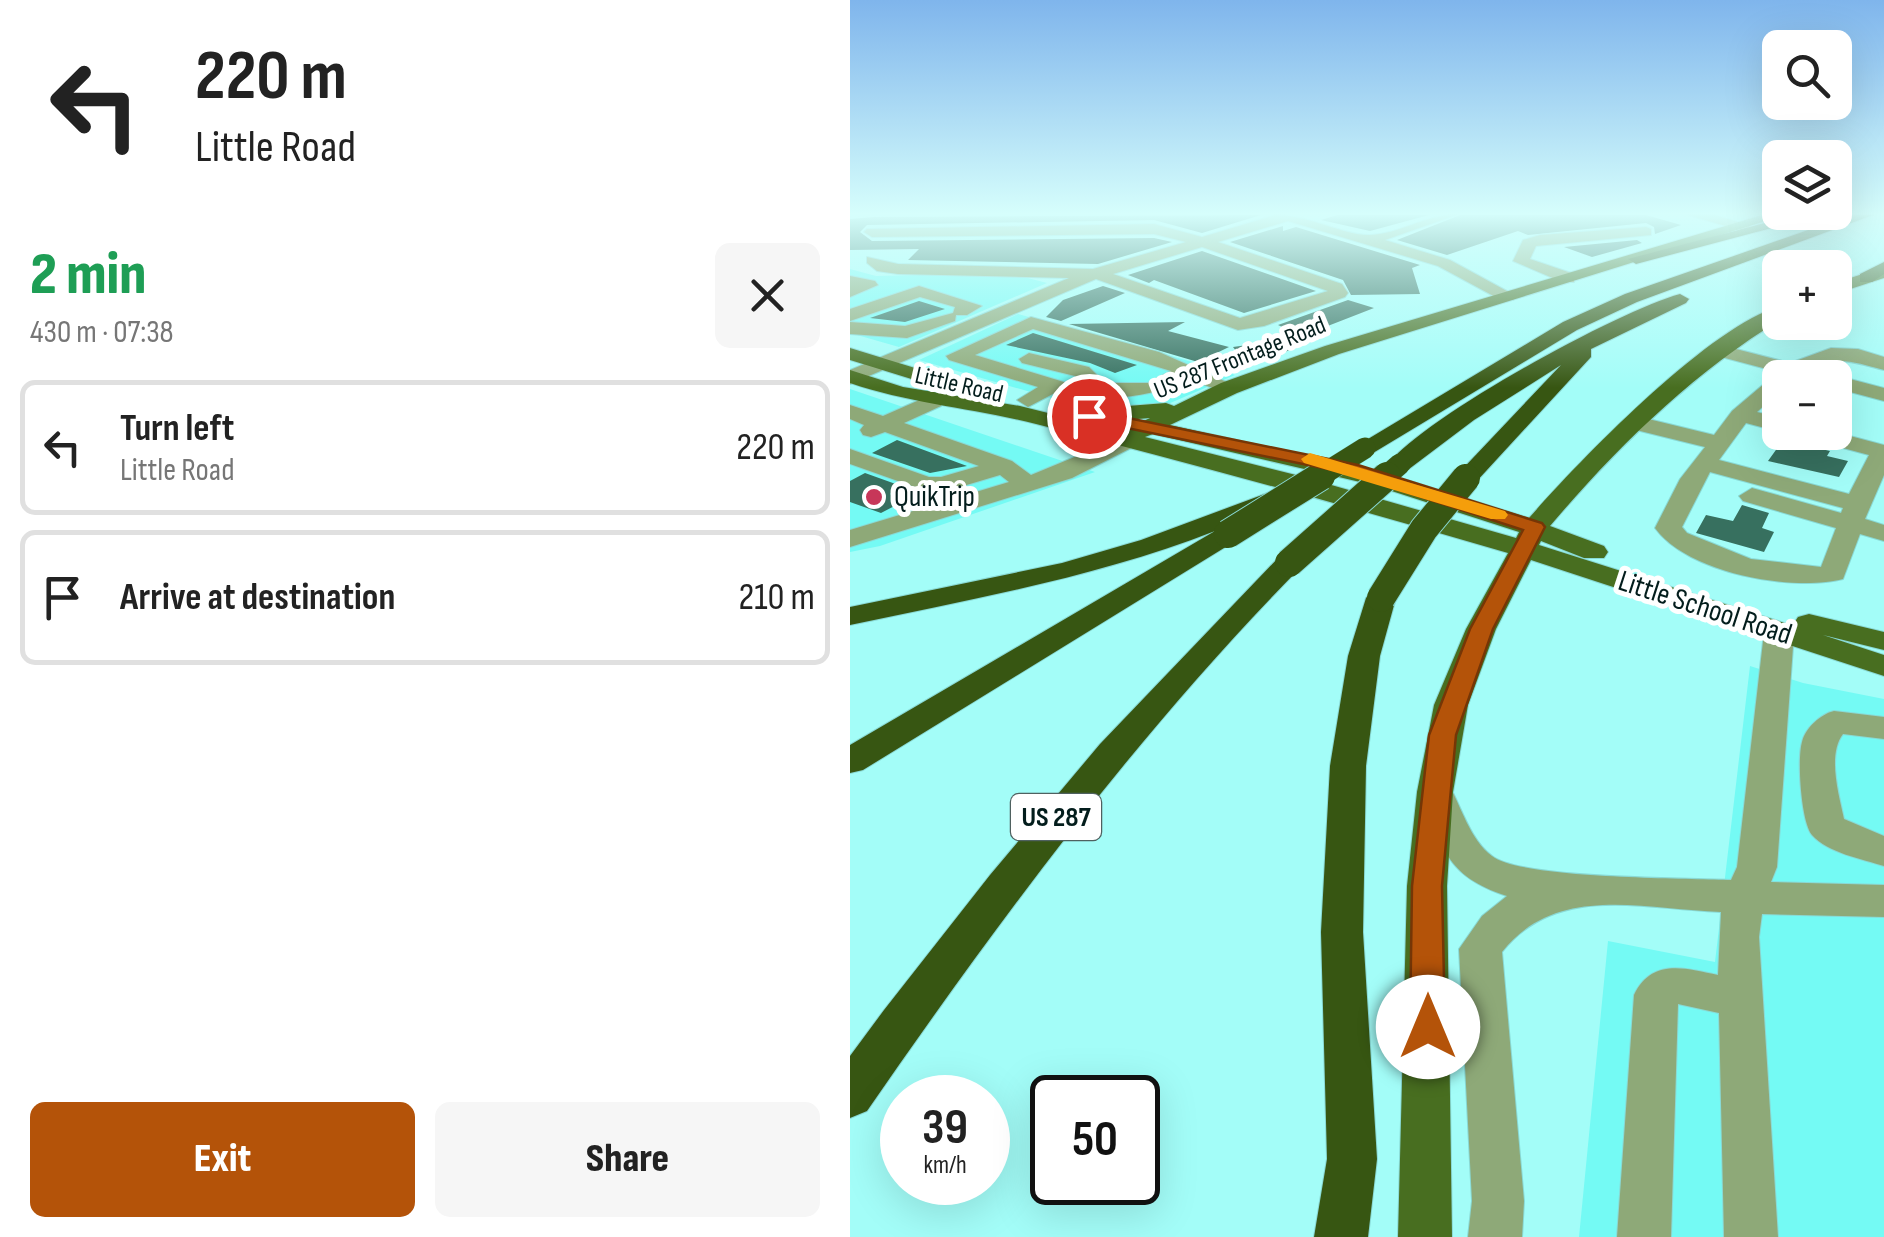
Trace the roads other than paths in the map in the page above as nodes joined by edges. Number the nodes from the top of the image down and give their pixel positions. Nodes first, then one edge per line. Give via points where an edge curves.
1 (1044, 273) edge
2 (1098, 273) edge
3 (1291, 273) edge
4 (1463, 273) edge
5 (1553, 273) edge
6 (1587, 273) edge
7 (1703, 273) edge
8 (1747, 273) edge
9 (1876, 273) edge
10 (1094, 274) junction
11 (1568, 278) junction
12 (850, 280) edge
13 (1852, 283) edge
14 (994, 288) dead end
15 (850, 292) edge
16 (1050, 292) junction
17 (1507, 296) junction
18 (1166, 297) junction
19 (1134, 308) dead end
20 (962, 311) junction
21 (991, 318) junction
22 (852, 323) edge
23 (1762, 323) edge
24 (1610, 330) junction
25 (942, 340) junction
26 (975, 347) junction
27 (1717, 350) junction
28 (850, 354) edge
29 (1820, 360) edge
30 (1884, 364) edge
31 (882, 365) junction
32 (1762, 367) edge
33 (1189, 370) junction
34 (851, 377) edge
35 (1057, 386) junction
36 (1852, 386) edge
37 (1228, 388) junction
38 (1102, 391) junction
39 (1884, 395) edge
40 (1762, 397) edge
41 (1028, 400) junction
42 (932, 401) junction
43 (1184, 408) junction
44 (850, 412) edge
45 (1742, 415) junction
46 (1089, 416) junction
47 (1762, 420) edge
48 (1636, 423) junction
49 (881, 426) junction
50 (1137, 434) junction
51 (850, 440) edge
52 (1852, 444) edge
53 (1883, 452) edge
54 (850, 456) edge
55 (1705, 462) junction
56 (1003, 466) junction
57 (1028, 484) junction
58 (1854, 514) junction
59 (850, 517) edge
60 (1218, 529) junction
61 (880, 530) junction
62 (1884, 533) edge
63 (850, 538) edge
64 (1530, 538) junction
65 (850, 616) edge
66 (1779, 633) junction
67 (1884, 641) edge
68 (1884, 652) edge
69 (1884, 666) edge
70 (1771, 721) junction
71 (1884, 728) edge
72 (1819, 741) junction
73 (850, 761) edge
74 (1435, 792) junction
75 (1884, 851) edge
76 (1589, 889) junction
77 (1742, 899) junction
78 (1884, 901) edge
79 (1741, 999) junction
80 (850, 1095) edge
81 (1341, 1237) edge
82 (1426, 1237) edge
83 (1495, 1237) edge
84 (1644, 1237) edge
85 (1750, 1237) edge

1 - 10 street
2 - 10 street
3 - 18 street via 1339,293 1235,327
4 - 17 street
5 - 11 street
6 - 11 main road, US 287 Frontage Road
7 - 60 highway, bridge via 1570,326 1304,486
8 - 24 highway, US 287
9 - 13 main road
10 - 16 street
10 - 18 street
11 - 17 main road, US 287 Frontage Road
12 - 15 street via 869,285
14 - 16 street
16 - 21 street
17 - 37 main road, US 287 Frontage Road
18 - 19 street
20 - 21 street
20 - 22 street via 892,334
20 - 22 street via 973,306 919,291
21 - 25 street
23 - 27 main road
24 - 80 highway, US 287, bridge via 1498,390 1400,464 1289,562 1182,670 1071,798
24 - 81 highway, bridge via 1466,478 1381,598 1364,656 1348,766 1342,932 1352,1160
25 - 26 street
25 - 31 street
26 - 33 street via 1031,323
26 - 35 street via 956,356
26 - 38 street via 1082,371
27 - 32 street
27 - 48 main road
28 - 31 main road, Little Road
29 - 30 street via 1837,352
31 - 34 street
31 - 41 main road, Little Road
33 - 37 street
33 - 38 street via 1152,389
34 - 42 main road, Little Road
35 - 38 street
35 - 41 street
36 - 39 street
37 - 43 main road, US 287 Frontage Road
40 - 45 street
41 - 46 main road, Little Road
42 - 49 street
42 - 50 main road, Little Road
43 - 46 main road
43 - 50 main road, US 287 Frontage Road
44 - 49 street
45 - 47 street
45 - 55 street
46 - 50 main road, Little Road
48 - 55 street
48 - 64 main road via 1574,482
49 - 51 street
49 - 56 street
50 - 57 street via 1082,466
50 - 64 main road, Little Road via 1291,481
52 - 53 street
53 - 58 street
54 - 56 street via 926,484
55 - 58 street
55 - 58 street via 1668,528 1674,540 1696,551 1824,578 1842,556
56 - 57 street
57 - 61 street
58 - 62 street
59 - 61 street
60 - 65 highway via 1067,570
60 - 73 highway
61 - 63 street
64 - 66 main road, Little School Road
64 - 67 main road, Little School Road via 1783,618
64 - 74 main road via 1481,629 1451,705
66 - 68 main road
66 - 69 main road, Little School Road
66 - 70 street
70 - 72 street
70 - 77 street via 1758,868
71 - 72 street via 1834,722
72 - 75 street via 1826,826
74 - 76 street via 1467,859 1484,872
74 - 82 main road via 1427,886
76 - 77 street
76 - 83 street via 1526,904 1496,925 1480,948
77 - 78 street
77 - 79 street
79 - 84 street via 1672,984 1656,994
79 - 85 street

